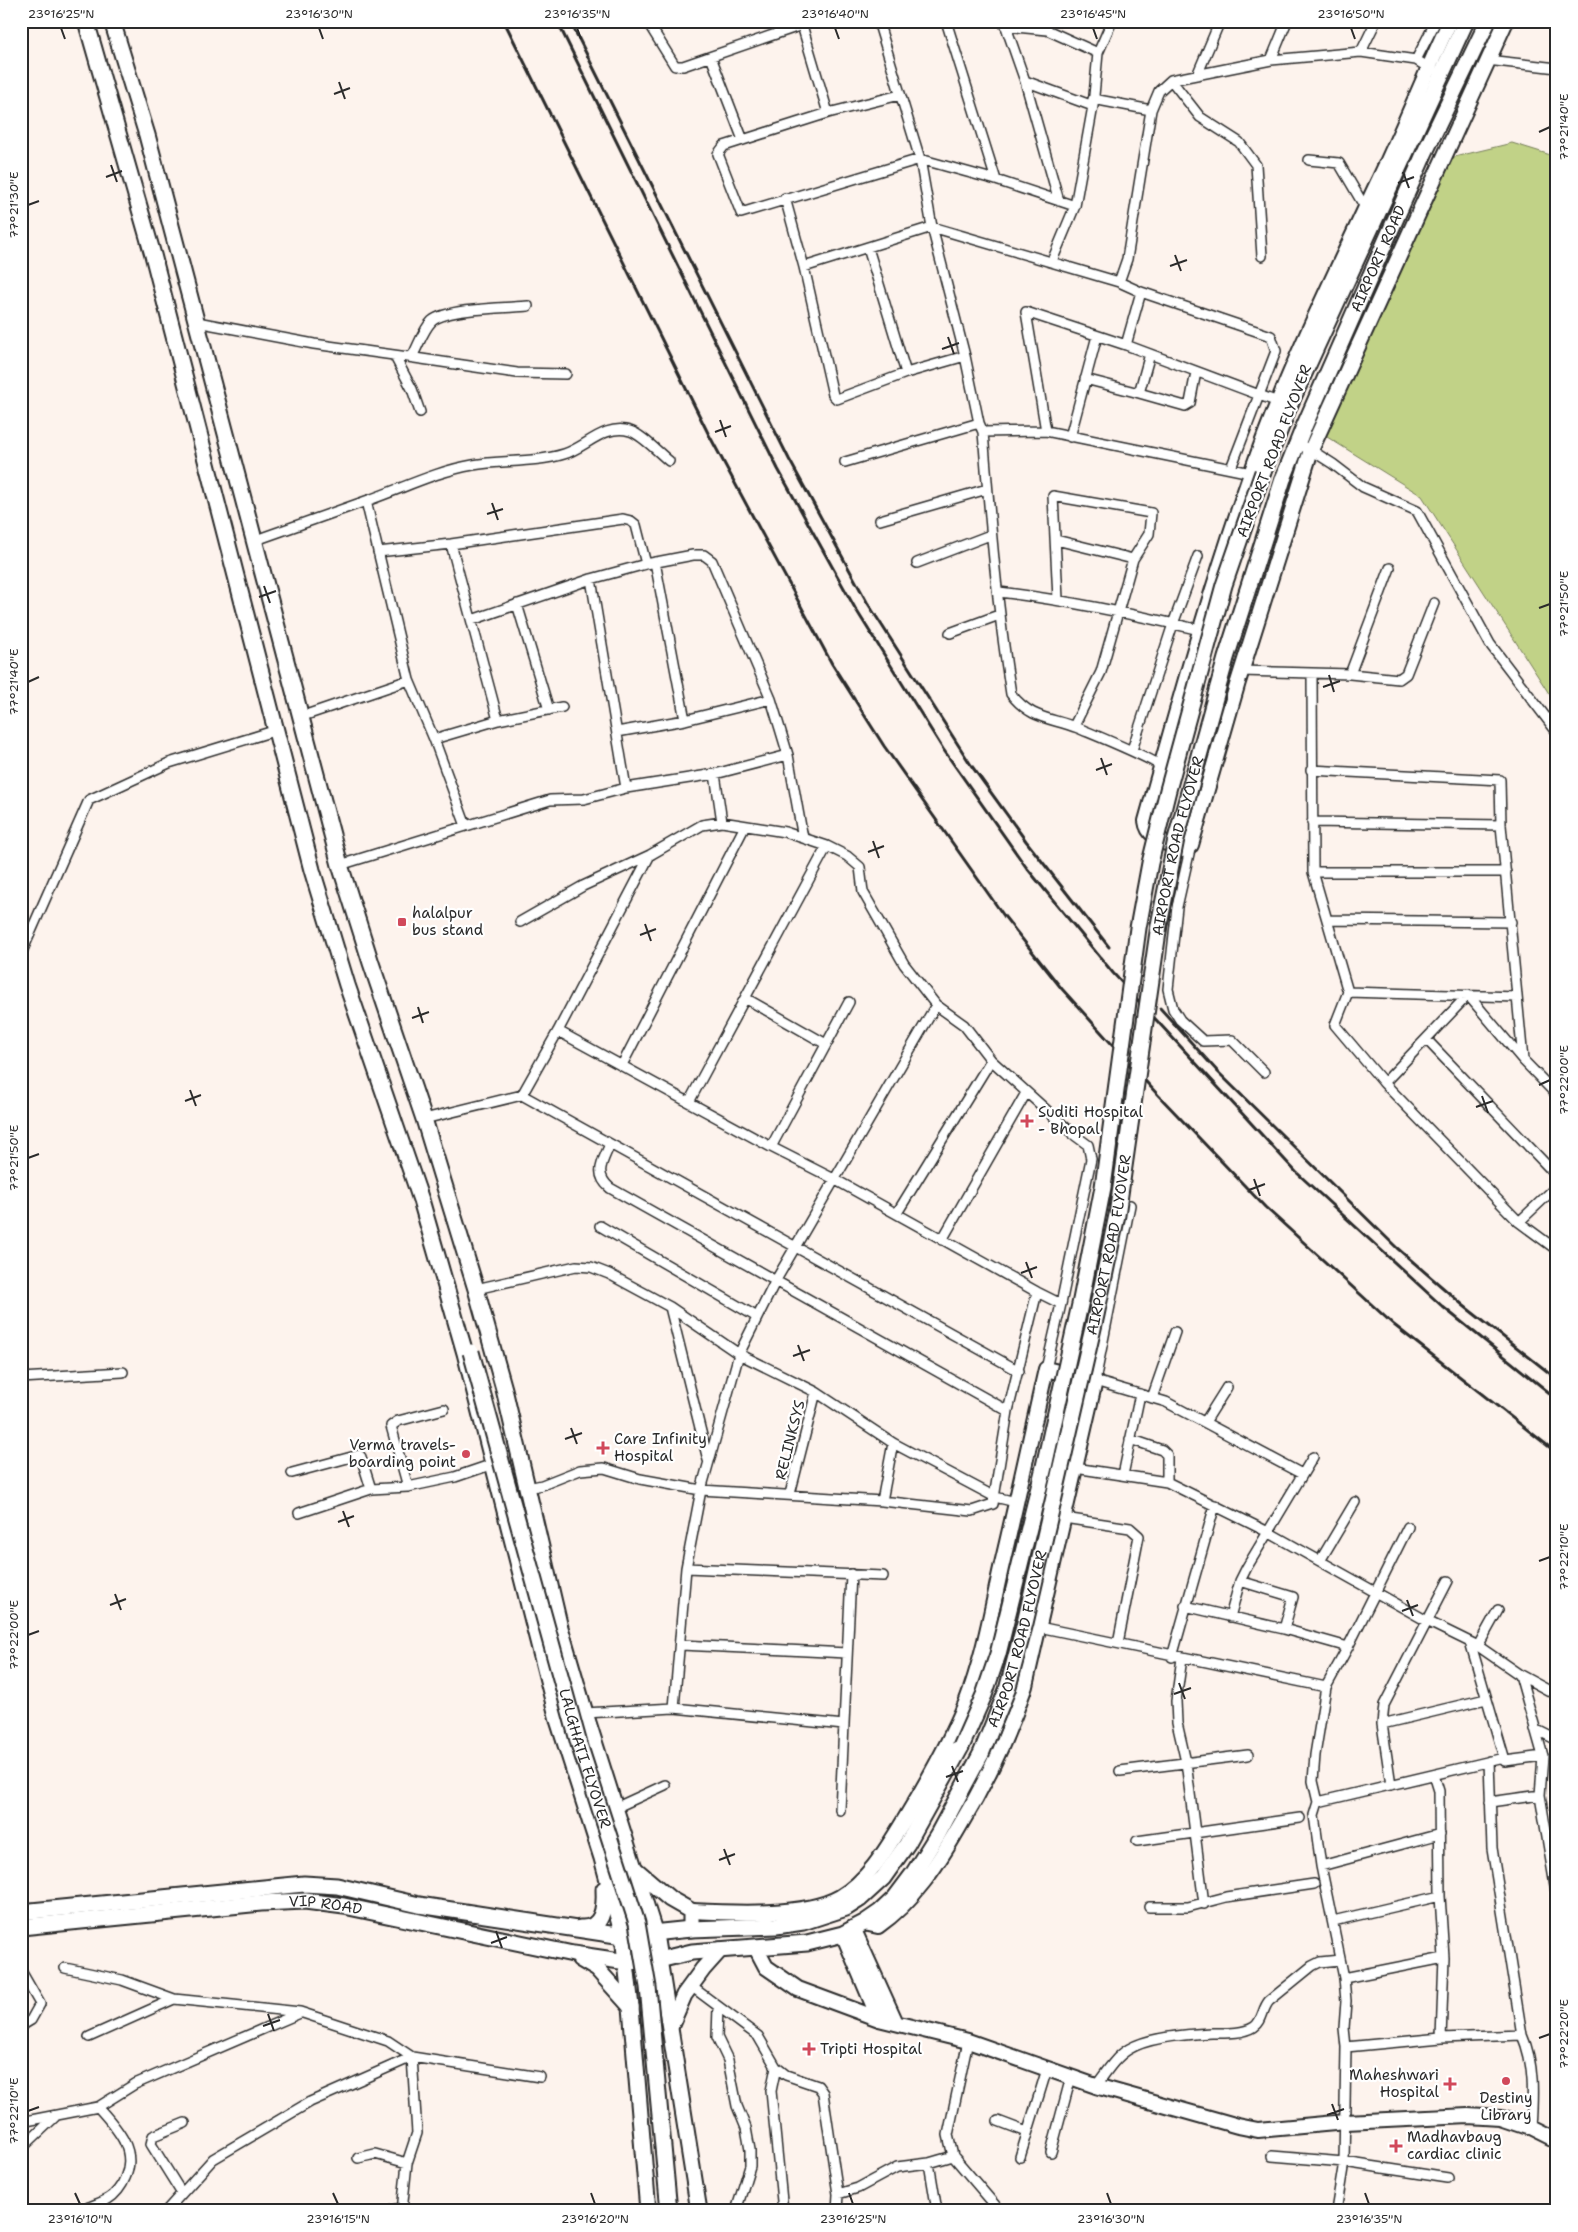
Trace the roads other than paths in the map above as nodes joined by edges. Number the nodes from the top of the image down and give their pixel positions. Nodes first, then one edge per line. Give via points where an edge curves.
1 (86, 21) edge
2 (112, 21) edge
3 (647, 21) edge
4 (878, 21) edge
5 (946, 21) edge
6 (1112, 21) edge
7 (1220, 21) edge
8 (1287, 21) edge
9 (1376, 21) edge
10 (1436, 21) edge
11 (1450, 21) edge
12 (1466, 21) edge
13 (1488, 21) edge
14 (1506, 21) edge
15 (801, 23) edge
16 (1005, 24) edge
17 (1361, 52) junction
18 (1098, 53) junction
19 (711, 57) junction
20 (1271, 60) junction
21 (1487, 60) junction
22 (1422, 63) junction
23 (1557, 68) edge
24 (1198, 73) junction
25 (1442, 74) junction
26 (1171, 80) junction
27 (1025, 81) junction
28 (900, 94) junction
29 (1093, 103) junction
30 (1151, 110) junction
31 (828, 113) junction
32 (744, 140) junction
33 (920, 159) junction
34 (1309, 160) dead end
35 (996, 180) junction
36 (785, 198) junction
37 (1059, 201) junction
38 (1075, 206) junction
39 (1366, 209) junction
40 (932, 227) junction
41 (868, 248) junction
42 (1262, 256) dead end
43 (1052, 261) junction
44 (804, 267) junction
45 (1119, 282) junction
46 (1338, 283) junction
47 (1141, 292) junction
48 (528, 306) dead end
49 (197, 322) junction
50 (1096, 336) junction
51 (1126, 345) junction
52 (1150, 354) junction
53 (394, 355) junction
54 (965, 356) junction
55 (408, 357) junction
56 (1196, 372) junction
57 (906, 373) junction
58 (566, 374) dead end
59 (1085, 379) junction
60 (1139, 393) junction
61 (1257, 395) junction
62 (1278, 402) junction
63 (420, 412) dead end
64 (979, 423) junction
65 (1046, 431) junction
66 (983, 432) junction
67 (1070, 437) junction
68 (1304, 447) junction
69 (669, 461) dead end
70 (845, 462) dead end
71 (1231, 468) junction
72 (1257, 473) junction
73 (987, 489) junction
74 (366, 501) junction
75 (880, 520) dead end
76 (990, 535) junction
77 (1056, 540) junction
78 (253, 541) junction
79 (451, 544) junction
80 (378, 552) junction
81 (1198, 556) dead end
82 (1133, 559) junction
83 (650, 563) junction
84 (918, 563) dead end
85 (1390, 568) dead end
86 (590, 579) junction
87 (999, 592) junction
88 (1058, 599) junction
89 (1434, 603) dead end
90 (517, 604) junction
91 (1117, 610) junction
92 (999, 615) junction
93 (472, 620) junction
94 (1173, 624) junction
95 (1200, 630) junction
96 (950, 633) dead end
97 (1241, 671) junction
98 (1350, 674) junction
99 (1312, 675) junction
100 (409, 680) junction
101 (771, 699) junction
102 (562, 707) dead end
103 (550, 710) junction
104 (300, 717) junction
105 (498, 720) junction
106 (685, 720) junction
107 (1074, 726) junction
108 (277, 730) junction
109 (617, 732) junction
110 (1557, 732) edge
111 (434, 739) junction
112 (1132, 750) junction
113 (788, 755) junction
114 (1162, 766) junction
115 (1311, 770) junction
116 (715, 774) junction
117 (626, 788) junction
118 (722, 822) junction
119 (1312, 822) junction
120 (1502, 825) junction
121 (466, 826) junction
122 (745, 826) junction
123 (804, 838) junction
124 (1191, 845) junction
125 (827, 846) junction
126 (650, 855) junction
127 (340, 864) junction
128 (1313, 872) junction
129 (1506, 872) junction
130 (1327, 920) junction
131 (520, 922) dead end
132 (1510, 922) junction
133 (21, 954) edge
134 (1348, 992) junction
135 (1468, 995) junction
136 (1517, 997) junction
137 (745, 998) junction
138 (848, 1002) dead end
139 (936, 1005) junction
140 (558, 1031) junction
141 (1427, 1040) junction
142 (826, 1044) junction
143 (991, 1060) junction
144 (1523, 1060) junction
145 (622, 1065) junction
146 (1264, 1072) dead end
147 (1384, 1083) junction
148 (1026, 1093) junction
149 (522, 1094) junction
150 (1557, 1095) edge
151 (690, 1102) junction
152 (424, 1120) junction
153 (610, 1144) junction
154 (771, 1147) junction
155 (1557, 1176) edge
156 (834, 1179) junction
157 (1557, 1186) edge
158 (1130, 1205) dead end
159 (897, 1213) junction
160 (1519, 1222) junction
161 (600, 1226) dead end
162 (942, 1240) junction
163 (796, 1246) junction
164 (1557, 1250) edge
165 (776, 1280) junction
166 (476, 1289) junction
167 (1037, 1292) junction
168 (1061, 1304) junction
169 (670, 1307) junction
170 (757, 1317) junction
171 (455, 1318) junction
172 (1175, 1332) dead end
173 (740, 1354) junction
174 (1046, 1369) junction
175 (123, 1372) dead end
176 (1019, 1372) junction
177 (21, 1378) edge
178 (1095, 1381) junction
179 (1227, 1387) dead end
180 (816, 1392) junction
181 (1140, 1394) junction
182 (1152, 1398) junction
183 (444, 1409) dead end
184 (1008, 1411) junction
185 (1205, 1422) junction
186 (1130, 1439) junction
187 (893, 1443) junction
188 (1313, 1457) dead end
189 (708, 1462) junction
190 (493, 1464) junction
191 (1075, 1468) junction
192 (292, 1473) dead end
193 (1302, 1474) junction
194 (1123, 1475) junction
195 (1167, 1482) junction
196 (408, 1487) junction
197 (528, 1488) junction
198 (371, 1489) junction
199 (701, 1490) junction
200 (790, 1494) junction
201 (995, 1497) junction
202 (882, 1500) junction
203 (1016, 1502) junction
204 (1355, 1502) dead end
205 (1215, 1505) junction
206 (299, 1513) dead end
207 (1064, 1518) junction
208 (1408, 1527) dead end
209 (1268, 1532) junction
210 (1320, 1561) junction
211 (686, 1568) junction
212 (851, 1574) junction
213 (883, 1576) dead end
214 (1448, 1581) dead end
215 (1240, 1582) junction
216 (1376, 1592) junction
217 (1186, 1606) junction
218 (1498, 1610) dead end
219 (1230, 1617) junction
220 (1427, 1621) junction
221 (1039, 1627) junction
222 (1284, 1629) junction
223 (1118, 1643) junction
224 (680, 1645) junction
225 (1475, 1645) junction
226 (1348, 1647) junction
227 (847, 1653) junction
228 (1177, 1658) junction
229 (1520, 1674) junction
230 (1326, 1687) junction
231 (1557, 1695) edge
232 (1486, 1699) junction
233 (674, 1708) junction
234 (585, 1713) junction
235 (1382, 1724) junction
236 (844, 1726) junction
237 (1535, 1728) junction
238 (1557, 1740) edge
239 (954, 1753) junction
240 (1248, 1755) dead end
241 (1543, 1756) junction
242 (1504, 1758) junction
243 (1489, 1761) junction
244 (1186, 1762) junction
245 (1120, 1771) dead end
246 (1434, 1775) junction
247 (665, 1785) dead end
248 (1391, 1785) junction
249 (1540, 1795) junction
250 (1318, 1802) junction
251 (1490, 1802) junction
252 (615, 1808) junction
253 (840, 1810) dead end
254 (1300, 1818) dead end
255 (1194, 1833) junction
256 (1440, 1834) junction
257 (1137, 1841) dead end
258 (602, 1858) junction
259 (1321, 1866) junction
260 (636, 1870) junction
261 (1314, 1884) dead end
262 (1440, 1896) junction
263 (1557, 1898) edge
264 (1204, 1904) junction
265 (1149, 1907) dead end
266 (691, 1911) junction
267 (21, 1912) edge
268 (1333, 1921) junction
269 (541, 1925) junction
270 (21, 1926) edge
271 (853, 1928) junction
272 (691, 1929) junction
273 (655, 1934) junction
274 (622, 1936) junction
275 (756, 1948) junction
276 (720, 1950) junction
277 (573, 1954) junction
278 (1444, 1958) junction
279 (659, 1960) junction
280 (1340, 1960) junction
281 (626, 1962) junction
282 (65, 1968) dead end
283 (21, 1971) edge
284 (1344, 1978) junction
285 (690, 1986) junction
286 (174, 1999) junction
287 (631, 2007) junction
288 (718, 2007) junction
289 (300, 2012) junction
290 (879, 2019) junction
291 (896, 2023) junction
292 (21, 2026) edge
293 (671, 2026) junction
294 (1522, 2035) junction
295 (89, 2037) dead end
296 (1441, 2038) junction
297 (968, 2041) junction
298 (1346, 2047) junction
299 (412, 2057) junction
300 (776, 2067) junction
301 (1047, 2069) junction
302 (540, 2077) dead end
303 (1072, 2077) junction
304 (1096, 2086) junction
305 (98, 2107) junction
306 (57, 2115) junction
307 (21, 2122) edge
308 (998, 2122) dead end
309 (1346, 2122) junction
310 (185, 2123) dead end
311 (1531, 2128) junction
312 (1028, 2132) junction
313 (1557, 2141) edge
314 (21, 2149) edge
315 (1052, 2152) dead end
316 (953, 2156) junction
317 (1272, 2156) dead end
318 (1020, 2157) dead end
319 (358, 2158) dead end
320 (1344, 2162) junction
321 (407, 2163) junction
322 (929, 2163) junction
323 (1448, 2178) dead end
324 (181, 2192) junction
325 (838, 2202) edge
326 (402, 2209) edge
327 (79, 2211) edge
328 (166, 2211) edge
329 (390, 2211) edge
330 (648, 2211) edge
331 (669, 2211) edge
332 (699, 2211) edge
333 (736, 2211) edge
334 (783, 2211) edge
335 (844, 2211) edge
336 (937, 2211) edge
337 (1000, 2211) edge
338 (1336, 2211) edge

1 - 108 main road via 153,255
2 - 49 main road via 147,135
3 - 19 street via 675,66
4 - 28 street
5 - 35 street
6 - 18 street
7 - 24 street
8 - 20 street
9 - 17 street
10 - 22 street
11 - 22 street
12 - 25 main road
13 - 68 main road, AIRPORT ROAD via 1426,152
14 - 21 street
15 - 19 street
15 - 31 street
16 - 18 street via 1047,30
16 - 27 street
17 - 20 street
17 - 22 street
18 - 29 street
19 - 32 street
20 - 24 street
21 - 23 street
21 - 68 street
22 - 25 street
22 - 39 street
24 - 26 street
25 - 46 main road, AIRPORT ROAD FLYOVER
26 - 30 street via 1159,91
26 - 42 street via 1200,117 1239,142 1256,165
27 - 29 street
27 - 37 street
28 - 31 street
28 - 33 street
29 - 30 street
29 - 38 street
30 - 45 street via 1127,259
31 - 32 street
32 - 36 street via 724,146 718,154 741,213
33 - 35 street
33 - 36 street
33 - 40 street
34 - 39 street via 1339,163
35 - 37 street
36 - 44 street
37 - 38 street
38 - 43 street
39 - 46 street
40 - 41 street
40 - 43 street
40 - 54 street
41 - 44 street
41 - 57 street
43 - 45 street
44 - 57 street via 833,395 837,399
45 - 47 street
46 - 62 street via 1289,372
46 - 72 main road, AIRPORT ROAD FLYOVER via 1290,404
47 - 51 street
47 - 61 street via 1271,336 1276,351
48 - 55 street via 444,315 425,330 416,351
49 - 53 street
49 - 78 main road
50 - 51 street
50 - 59 street
50 - 65 street via 1026,312
51 - 52 street
52 - 56 street
52 - 60 street
53 - 55 street
53 - 63 street
54 - 57 street
54 - 64 street
55 - 58 street via 517,373
56 - 60 street via 1190,403 1184,406
56 - 61 street
59 - 60 street
59 - 67 street
61 - 62 street
61 - 71 street
62 - 72 street
64 - 66 street
64 - 70 street
65 - 66 street
65 - 67 street
66 - 73 street
67 - 71 street
68 - 97 street
68 - 110 street via 1363,487 1417,511 1490,644
68 - 271 main road, AIRPORT ROAD FLYOVER, bridge via 1283,479 1226,658 1176,839 1159,924 1117,1215 1007,1690 981,1754 913,1874 880,1912
69 - 74 street via 631,431 620,430 590,438 566,454 457,468
71 - 72 street
72 - 95 street via 1212,588
72 - 239 main road, AIRPORT ROAD FLYOVER, bridge via 1150,863 1138,928 1107,1159 1081,1300 1043,1471 998,1654 984,1695
73 - 75 street
73 - 76 street
74 - 78 street
74 - 80 street
76 - 84 street
76 - 87 street
77 - 82 street
77 - 82 street via 1053,496 1151,513 1149,534
77 - 88 street
78 - 104 main road
79 - 80 street
79 - 83 street via 623,519 636,525
79 - 93 street
80 - 100 street
81 - 94 street
82 - 91 street
83 - 86 street
83 - 101 street via 693,555 704,555 712,561
83 - 106 street
85 - 98 street
86 - 90 street
86 - 109 street
87 - 88 street
87 - 92 street
88 - 91 street
89 - 98 street via 1404,677
90 - 93 street
90 - 103 street
91 - 94 street
91 - 107 street via 1101,672
92 - 96 street
92 - 107 street via 1011,694 1041,718
93 - 105 street
94 - 95 street
94 - 112 street
95 - 114 street
97 - 99 street
97 - 124 street
98 - 99 street
99 - 115 street
100 - 104 street
100 - 111 street
101 - 106 street
101 - 113 street
102 - 103 street
103 - 105 street
104 - 127 main road
105 - 111 street
106 - 109 street
107 - 112 street
108 - 133 street via 169,763 89,800
108 - 171 main road via 321,902 408,1158
109 - 117 street
111 - 121 street
112 - 114 street
113 - 116 street
113 - 123 street
114 - 124 street via 1146,821 1147,828 1151,835 1182,850
115 - 119 street
115 - 120 street via 1500,780
116 - 117 street
116 - 118 street
117 - 121 street via 584,799 550,800
118 - 122 street
118 - 126 street via 702,825
119 - 120 street
119 - 128 street
120 - 129 street
121 - 127 street
122 - 123 street
122 - 145 street
123 - 125 street
124 - 146 street via 1177,907 1169,998 1180,1020 1203,1041 1232,1040
125 - 137 street
125 - 139 street via 860,866 863,892 904,964
126 - 131 street via 583,886
126 - 140 street
127 - 152 main road
128 - 129 street
128 - 130 street
129 - 132 street
130 - 132 street
130 - 134 street
132 - 136 street
134 - 135 street
134 - 147 street via 1335,1025
135 - 136 street
135 - 141 street
135 - 144 street
136 - 144 street
137 - 142 street
137 - 151 street
138 - 142 street
139 - 143 street via 964,1025
139 - 156 street
140 - 145 street
140 - 149 street
141 - 147 street
141 - 155 street
142 - 154 street
143 - 148 street
143 - 159 street
144 - 150 street
145 - 151 street
147 - 160 street
148 - 162 street
148 - 168 street via 1088,1145 1091,1159
149 - 152 street
149 - 153 street
151 - 154 street
152 - 166 main road
153 - 163 street via 732,1214
153 - 165 street via 599,1172 601,1181
154 - 156 street
156 - 159 street
156 - 163 street
157 - 160 street
158 - 178 street
159 - 162 street
160 - 164 street
161 - 170 street
162 - 167 street
163 - 165 street
163 - 176 street
165 - 170 street
165 - 184 street
166 - 169 street via 558,1269 591,1267
166 - 197 main road
167 - 168 street
167 - 176 street
168 - 174 street
169 - 173 street
169 - 189 street
170 - 173 street
171 - 190 main road
171 - 331 main road, LALGHATI FLYOVER, bridge via 467,1336 579,1744 637,1923 648,1987
172 - 182 street
173 - 180 street
173 - 189 street
174 - 178 street
174 - 203 street
175 - 177 street
176 - 184 street
178 - 181 street
178 - 191 street
179 - 185 street
180 - 187 street
180 - 200 street, RELINKSYS
181 - 182 street
181 - 186 street
182 - 185 street
183 - 196 street via 398,1421 391,1426
184 - 201 street
185 - 193 street
186 - 194 street
186 - 195 street via 1162,1450 1166,1455
187 - 201 street
187 - 202 street
188 - 193 street
189 - 199 street
190 - 196 street via 455,1477
190 - 258 main road via 558,1720
191 - 194 street
191 - 207 street
192 - 198 street via 359,1455
193 - 209 street
194 - 195 street
195 - 205 street
196 - 198 street
197 - 199 street via 580,1470 604,1468 640,1479
197 - 234 main road via 559,1624
198 - 206 street
199 - 200 street
199 - 211 street
200 - 202 street
201 - 202 street via 987,1508 972,1511
201 - 203 street
203 - 239 street
204 - 210 street
205 - 209 street
205 - 217 street
207 - 221 street
207 - 223 street via 1130,1528 1139,1536
208 - 216 street
209 - 210 street
209 - 215 street
210 - 216 street
211 - 212 street
211 - 224 street
212 - 213 street
212 - 227 street
214 - 220 street
215 - 219 street
215 - 222 street via 1292,1597
216 - 220 street
216 - 226 street
217 - 219 street
217 - 228 street
218 - 225 street
219 - 222 street
220 - 225 street
220 - 235 street via 1384,1705
221 - 223 street
221 - 271 street via 1025,1686 1010,1730 986,1783 956,1834 906,1904 878,1926
222 - 226 street
223 - 228 street
224 - 227 street
224 - 233 street
225 - 229 street
225 - 232 street
226 - 230 street
227 - 236 street
228 - 230 street
228 - 244 street via 1177,1723
229 - 231 street
229 - 237 street
230 - 250 street via 1313,1781
232 - 235 street
232 - 242 street
233 - 234 street
233 - 236 street
234 - 252 main road
235 - 248 street
236 - 253 street
237 - 238 street
237 - 241 street
239 - 266 street via 881,1858 865,1877 838,1898 800,1908 756,1913
239 - 272 main road, AIRPORT ROAD FLYOVER via 896,1860 860,1899 846,1908 803,1922
240 - 244 street
241 - 242 street via 1505,1761
241 - 249 street
242 - 243 street
243 - 246 street
243 - 251 street
244 - 245 street
244 - 255 street
246 - 248 street
246 - 256 street via 1439,1791
247 - 252 street
248 - 250 street
249 - 251 street
249 - 263 street
250 - 259 street via 1314,1815
251 - 294 street via 1492,1848
252 - 260 main road
254 - 255 street
255 - 257 street
255 - 264 street
256 - 259 street
256 - 262 street
258 - 269 main road via 605,1908 598,1922 586,1929
258 - 274 main road
259 - 268 street
260 - 266 main road via 670,1899
260 - 273 main road
261 - 264 street via 1226,1897
262 - 268 street
262 - 278 street
264 - 265 street
266 - 272 main road
267 - 269 main road, VIP ROAD via 304,1884 337,1886 419,1905
268 - 280 street
269 - 274 main road, VIP ROAD
270 - 277 main road, VIP ROAD via 260,1903 324,1902
271 - 275 main road, VIP ROAD via 807,1943
271 - 290 street
271 - 291 street
272 - 273 main road, VIP ROAD
273 - 274 main road, VIP ROAD
273 - 279 main road
274 - 281 main road
275 - 276 main road, VIP ROAD
275 - 290 street via 766,1967 791,1986
276 - 279 main road, VIP ROAD via 692,1952
276 - 285 main road
277 - 281 main road, VIP ROAD
277 - 287 main road via 597,1969
278 - 284 street
278 - 296 street
279 - 281 main road, VIP ROAD
279 - 293 main road
280 - 284 street
280 - 304 street via 1312,1966 1269,2001 1258,2024 1252,2028 1187,2035 1130,2048
281 - 287 main road
282 - 286 street via 122,1980
283 - 292 street via 40,2004 31,2020
284 - 298 street
285 - 288 street
285 - 293 main road
286 - 289 street
286 - 295 street
287 - 330 main road
288 - 300 street via 758,2036
288 - 333 street via 717,2037 728,2060 750,2150 749,2171
289 - 299 street via 388,2041
289 - 305 street via 135,2084
290 - 291 street
291 - 297 street
293 - 332 main road
294 - 296 street
294 - 311 street via 1530,2059
296 - 298 street
297 - 301 street
297 - 316 street via 948,2134
298 - 309 street
299 - 302 street
299 - 321 street via 417,2133
299 - 324 street via 296,2110 213,2159
300 - 325 street via 786,2075 818,2086 823,2093
300 - 334 street via 771,2091
301 - 303 street
301 - 312 street
303 - 304 street
303 - 315 street
304 - 309 street via 1258,2130
305 - 306 street
305 - 327 street via 115,2126 127,2147 130,2167 122,2185 110,2198
306 - 307 street
306 - 314 street
308 - 312 street
309 - 311 street via 1468,2116 1501,2118
309 - 320 street
310 - 324 street via 153,2136 151,2144
311 - 313 street
312 - 318 street
316 - 322 street
316 - 337 street
317 - 320 street
319 - 321 street via 375,2154
320 - 323 street
320 - 338 street
321 - 326 street
322 - 325 street via 897,2167
322 - 336 street
324 - 328 street
325 - 335 street
326 - 329 street

